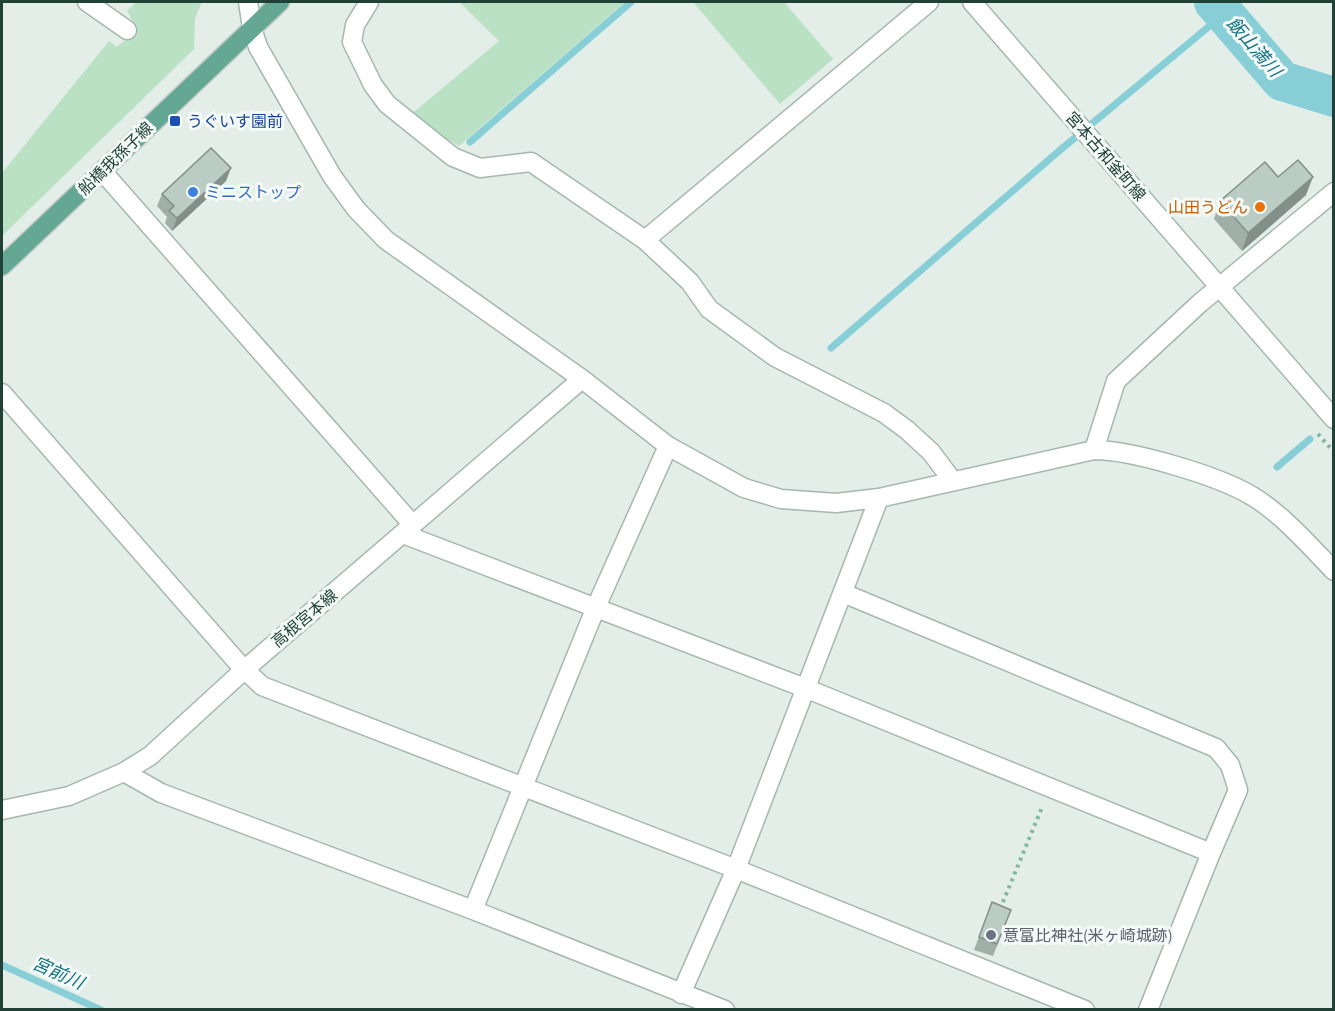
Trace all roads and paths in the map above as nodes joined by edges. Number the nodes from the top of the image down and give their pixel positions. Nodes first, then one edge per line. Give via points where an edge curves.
1 (87, 2) edge
2 (248, 2) edge
3 (280, 2) edge
4 (369, 2) edge
5 (929, 2) edge
6 (972, 2) edge
7 (252, 28) junction
8 (127, 30) dead end
9 (102, 171) junction
10 (1334, 192) edge
11 (645, 240) junction
12 (2, 266) edge
13 (1219, 287) junction
14 (582, 379) junction
15 (2, 393) edge
16 (1334, 419) edge
17 (668, 446) junction
18 (1094, 450) junction
19 (952, 480) junction
20 (879, 498) junction
21 (408, 530) junction
22 (1334, 571) edge
23 (843, 593) junction
24 (596, 607) junction
25 (244, 669) junction
26 (806, 688) junction
27 (124, 772) junction
28 (524, 787) junction
29 (1050, 788) junction
30 (2, 810) edge
31 (1211, 853) junction
32 (736, 870) junction
33 (473, 910) junction
34 (996, 918) edge
35 (681, 994) junction
36 (725, 1010) edge
37 (1085, 1010) edge
38 (1148, 1010) edge

1 - 8 street
2 - 7 street
3 - 7 main road, 船橋我孫子線
4 - 11 street via 355,25 352,42 387,104 453,157 480,168 531,162
5 - 11 street
6 - 13 street, 宮本古和釜町線
7 - 9 main road, 船橋我孫子線
7 - 14 street via 258,47 294,111 356,209 386,240
9 - 12 main road, 船橋我孫子線
9 - 21 street
10 - 13 street
11 - 19 street via 690,282 709,309 775,357 884,413 931,452
13 - 16 street, 宮本古和釜町線
13 - 18 street via 1116,381
14 - 17 street
14 - 21 street, 高根宮本線
15 - 25 street
17 - 20 street via 744,488 781,499 836,503
17 - 24 street
18 - 19 street
18 - 22 street via 1114,450 1175,466 1253,496
19 - 20 street
20 - 23 street
21 - 24 street
21 - 25 street, 高根宮本線
23 - 26 street
23 - 31 street via 1216,748 1230,765 1238,790
24 - 26 street
24 - 28 street
25 - 27 street, 高根宮本線 via 150,756
25 - 28 street via 262,686
26 - 29 street
26 - 32 street
27 - 30 street, 高根宮本線 via 69,796
27 - 33 street via 161,793
28 - 32 street
28 - 33 street
29 - 31 street
29 - 34 path
31 - 38 street
32 - 35 street
32 - 37 street
33 - 35 street
35 - 36 street

